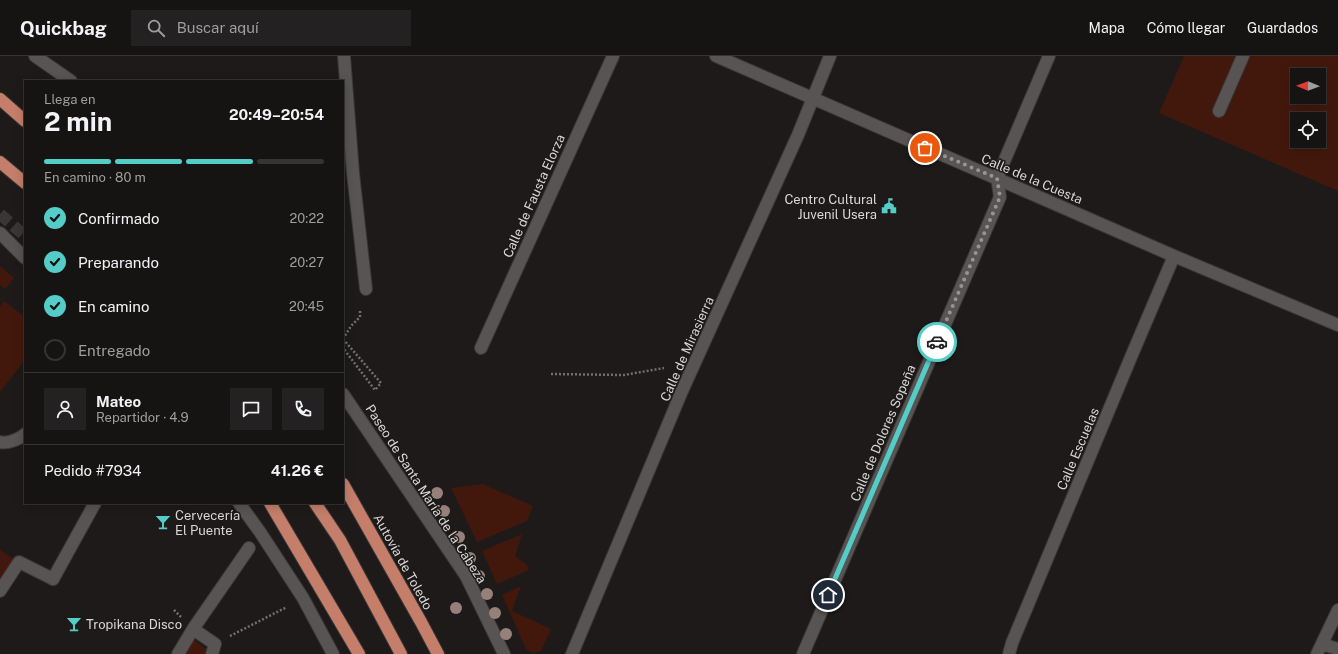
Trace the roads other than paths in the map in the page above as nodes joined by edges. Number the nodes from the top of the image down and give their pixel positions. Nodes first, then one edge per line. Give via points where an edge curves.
1 (35, 56) edge
2 (344, 56) edge
3 (613, 56) edge
4 (716, 56) edge
5 (830, 56) edge
6 (1049, 56) edge
7 (1243, 56) edge
8 (70, 80) edge
9 (0, 99) edge
10 (813, 99) junction
11 (1218, 111) dead end
12 (24, 120) edge
13 (0, 162) edge
14 (348, 173) edge
15 (997, 178) junction
16 (24, 182) edge
17 (0, 233) edge
18 (1174, 256) junction
19 (24, 257) edge
20 (366, 289) dead end
21 (1338, 325) edge
22 (480, 348) dead end
23 (344, 395) edge
24 (24, 435) edge
25 (0, 442) edge
26 (344, 486) edge
27 (94, 504) edge
28 (240, 504) edge
29 (271, 504) edge
30 (317, 504) edge
31 (249, 548) dead end
32 (0, 591) edge
33 (1338, 610) edge
34 (193, 629) junction
35 (213, 649) edge
36 (1320, 649) edge
37 (1338, 649) edge
38 (178, 654) edge
39 (333, 654) edge
40 (360, 654) edge
41 (401, 654) edge
42 (438, 654) edge
43 (504, 654) edge
44 (572, 654) edge
45 (803, 654) edge
46 (1009, 654) edge

1 - 8 street
2 - 14 street
3 - 22 street, Calle de Fausta Elorza
4 - 10 street, Calle de la Cuesta
5 - 10 street, Calle de Mirasierra
6 - 15 street
7 - 11 street
9 - 12 highway
10 - 15 street, Calle de la Cuesta
10 - 44 street, Calle de Mirasierra via 682,392
13 - 16 highway
14 - 20 street
15 - 18 street, Calle de la Cuesta
15 - 45 street, Calle de Dolores Sopeña via 1000,197
17 - 19 street
18 - 21 street, Calle de la Cuesta
18 - 46 street, Calle Escuelas
23 - 43 street, Paseo de Santa María de la Cabeza via 466,576
24 - 25 street
26 - 42 highway, Autovía de Toledo
27 - 32 street via 53,579 19,562
28 - 39 street via 302,598
29 - 40 highway
30 - 41 highway via 340,540
31 - 34 street
33 - 36 street
34 - 35 street
34 - 38 street
36 - 37 street

